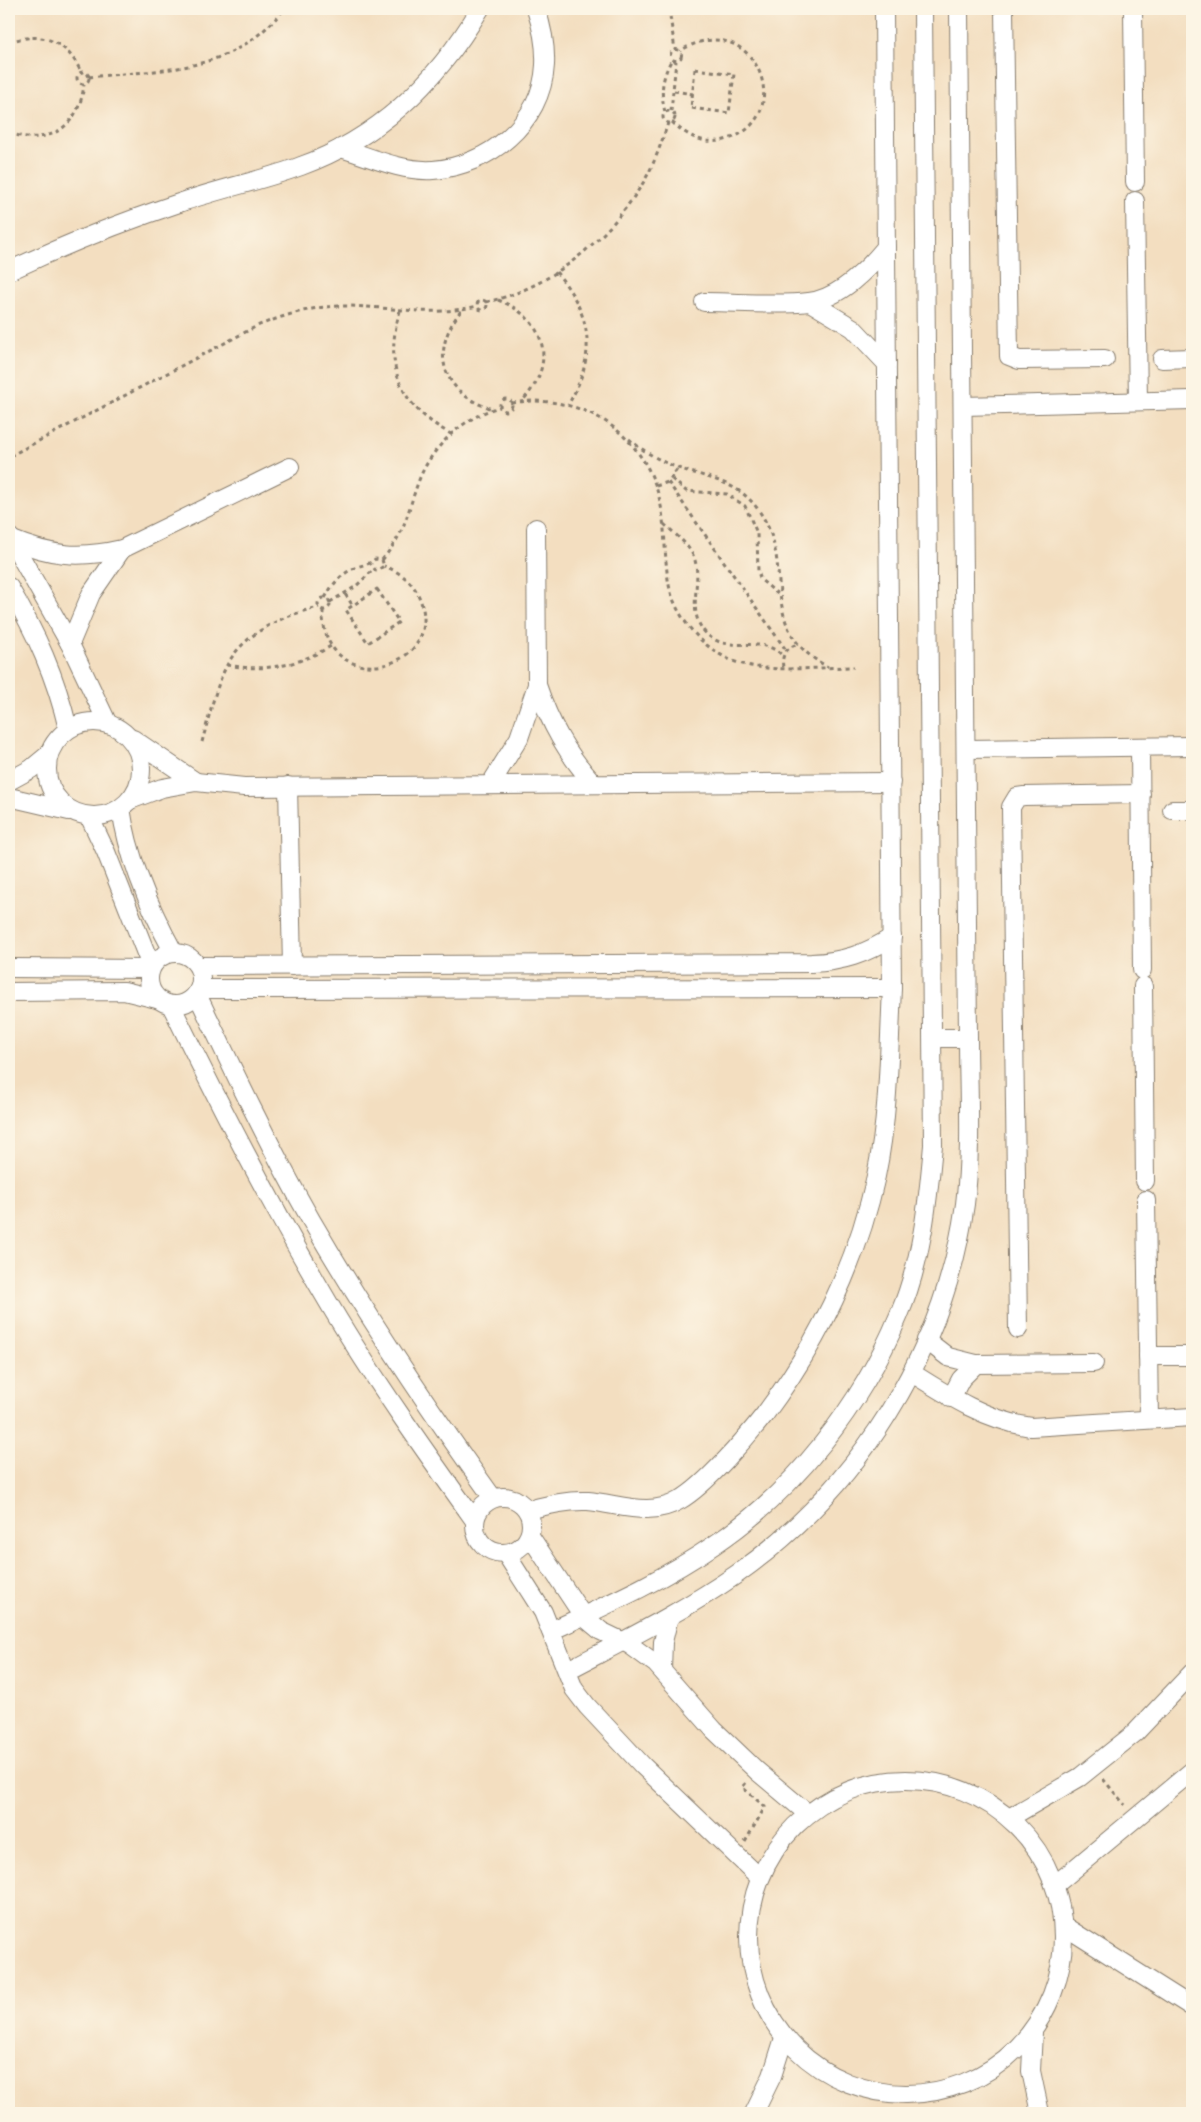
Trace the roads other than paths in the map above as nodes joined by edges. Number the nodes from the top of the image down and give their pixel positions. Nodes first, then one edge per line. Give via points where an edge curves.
1 (480, 9) edge
2 (536, 9) edge
3 (884, 9) edge
4 (923, 9) edge
5 (959, 9) edge
6 (1004, 9) edge
7 (1133, 9) edge
8 (341, 148) junction
9 (886, 247) junction
10 (9, 271) edge
11 (704, 302) dead end
12 (810, 302) junction
13 (1192, 358) edge
14 (1105, 359) dead end
15 (1162, 359) dead end
16 (887, 364) junction
17 (1192, 400) edge
18 (1138, 401) junction
19 (962, 406) junction
20 (290, 467) dead end
21 (536, 528) dead end
22 (9, 538) edge
23 (122, 549) junction
24 (9, 587) edge
25 (70, 644) junction
26 (537, 685) junction
27 (108, 724) junction
28 (68, 729) junction
29 (125, 733) junction
30 (1192, 746) edge
31 (1140, 747) junction
32 (966, 749) junction
33 (48, 755) junction
34 (9, 780) edge
35 (196, 782) junction
36 (891, 782) junction
37 (594, 784) junction
38 (490, 785) junction
39 (288, 786) junction
40 (1141, 794) junction
41 (9, 797) edge
42 (126, 804) junction
43 (1172, 810) dead end
44 (1192, 810) edge
45 (81, 814) junction
46 (892, 937) junction
47 (174, 952) junction
48 (198, 966) junction
49 (292, 966) junction
50 (9, 968) edge
51 (150, 968) junction
52 (892, 988) junction
53 (198, 991) junction
54 (9, 992) edge
55 (164, 1002) junction
56 (933, 1038) junction
57 (968, 1038) junction
58 (1018, 1329) dead end
59 (926, 1340) junction
60 (1148, 1356) junction
61 (1192, 1356) edge
62 (1094, 1363) dead end
63 (976, 1364) junction
64 (912, 1372) junction
65 (951, 1398) junction
66 (1192, 1417) edge
67 (1149, 1419) junction
68 (493, 1498) junction
69 (528, 1510) junction
70 (475, 1521) junction
71 (530, 1536) junction
72 (506, 1554) junction
73 (583, 1616) junction
74 (669, 1617) junction
75 (550, 1632) junction
76 (623, 1641) junction
77 (568, 1670) junction
78 (662, 1670) junction
79 (1192, 1673) edge
80 (1192, 1771) edge
81 (808, 1813) junction
82 (1010, 1818) junction
83 (759, 1877) junction
84 (1055, 1885) junction
85 (1064, 1926) junction
86 (1192, 2007) edge
87 (1033, 2032) junction
88 (784, 2038) junction
89 (754, 2113) edge
90 (1040, 2113) edge

1 - 8 street via 459,44 426,85 386,120
2 - 8 street via 544,32 545,66 537,98 520,127 495,150 465,165 432,170 398,166
3 - 9 street
4 - 56 street
5 - 19 street
6 - 14 street via 1009,356 1019,360
7 - 18 street via 1135,182 1126,186 1125,192 1130,200 1135,201
8 - 10 street via 301,166 114,226
9 - 12 street via 853,281
9 - 16 street
11 - 12 street
12 - 16 street via 853,328
13 - 15 street
16 - 36 street
17 - 18 street
18 - 19 street
19 - 32 street
20 - 23 street
21 - 26 street
22 - 23 street via 37,550 65,555 94,555
22 - 25 street
23 - 25 street via 91,594
24 - 28 street via 45,653 59,689
25 - 27 street
26 - 37 street via 559,738
26 - 38 street via 519,738
27 - 28 street via 95,721
27 - 29 street
28 - 33 street via 56,740
29 - 35 street
29 - 42 street via 134,744 141,765 138,787
30 - 31 street
31 - 32 street
31 - 40 street
32 - 57 street
33 - 34 street via 31,769
33 - 45 street via 46,768 53,794 62,804
35 - 39 street via 244,787
35 - 42 street via 162,788
36 - 37 street
36 - 46 street
37 - 38 street
38 - 39 street
39 - 49 street
40 - 58 street via 1024,796 1017,797 1010,807
40 - 60 street via 1146,1182 1140,1182 1135,1191 1136,1196 1146,1200
41 - 45 street
42 - 45 street via 111,814
42 - 47 street via 129,844 156,918
43 - 44 street
45 - 51 street via 106,852
46 - 49 street via 854,958 818,963
46 - 52 street
47 - 48 street via 184,954
47 - 51 street via 157,959
48 - 49 street
48 - 53 street via 201,981
50 - 51 street
51 - 55 street via 148,985
52 - 53 street
52 - 69 street via 886,1104 874,1185 857,1246 829,1314 793,1377 748,1435 680,1500 660,1508 638,1510 587,1501 557,1502
53 - 55 street via 190,1001
53 - 68 street via 270,1145 353,1290 444,1430
54 - 55 street via 124,992
55 - 70 street via 332,1308 425,1452
56 - 57 street
56 - 73 street via 933,1145 922,1237 899,1314 856,1396 793,1477 756,1512 716,1544 673,1571
57 - 59 street via 965,1203 946,1288
59 - 63 street via 948,1357
59 - 64 street
60 - 61 street
60 - 67 street
62 - 63 street
63 - 65 street via 961,1379
64 - 65 street
64 - 74 street via 888,1417 820,1502 739,1573
65 - 67 street via 991,1418 1031,1428
66 - 67 street
68 - 69 street via 507,1496
68 - 70 street via 484,1503
69 - 71 street via 532,1523
70 - 72 street via 479,1541 496,1553
71 - 72 street via 516,1551
71 - 73 street
72 - 75 street via 538,1603
73 - 75 street
73 - 76 street via 601,1631
74 - 76 street
74 - 78 street via 663,1642
75 - 77 street
76 - 77 street
76 - 78 street
77 - 83 street via 574,1690 587,1706 643,1766
78 - 81 street via 714,1730
79 - 82 street via 1135,1733 1093,1767
80 - 84 street
81 - 82 street via 838,1795 873,1783 909,1780 945,1785 979,1798
81 - 83 street via 788,1832
82 - 84 street via 1036,1849
83 - 88 street via 748,1918 749,1961 761,2002
84 - 85 street
85 - 86 street
85 - 87 street via 1058,1982 1048,2008
87 - 88 street via 1008,2058 979,2078 945,2090 910,2095 875,2092 841,2081 810,2063
87 - 90 street via 1031,2072
88 - 89 street via 772,2076

